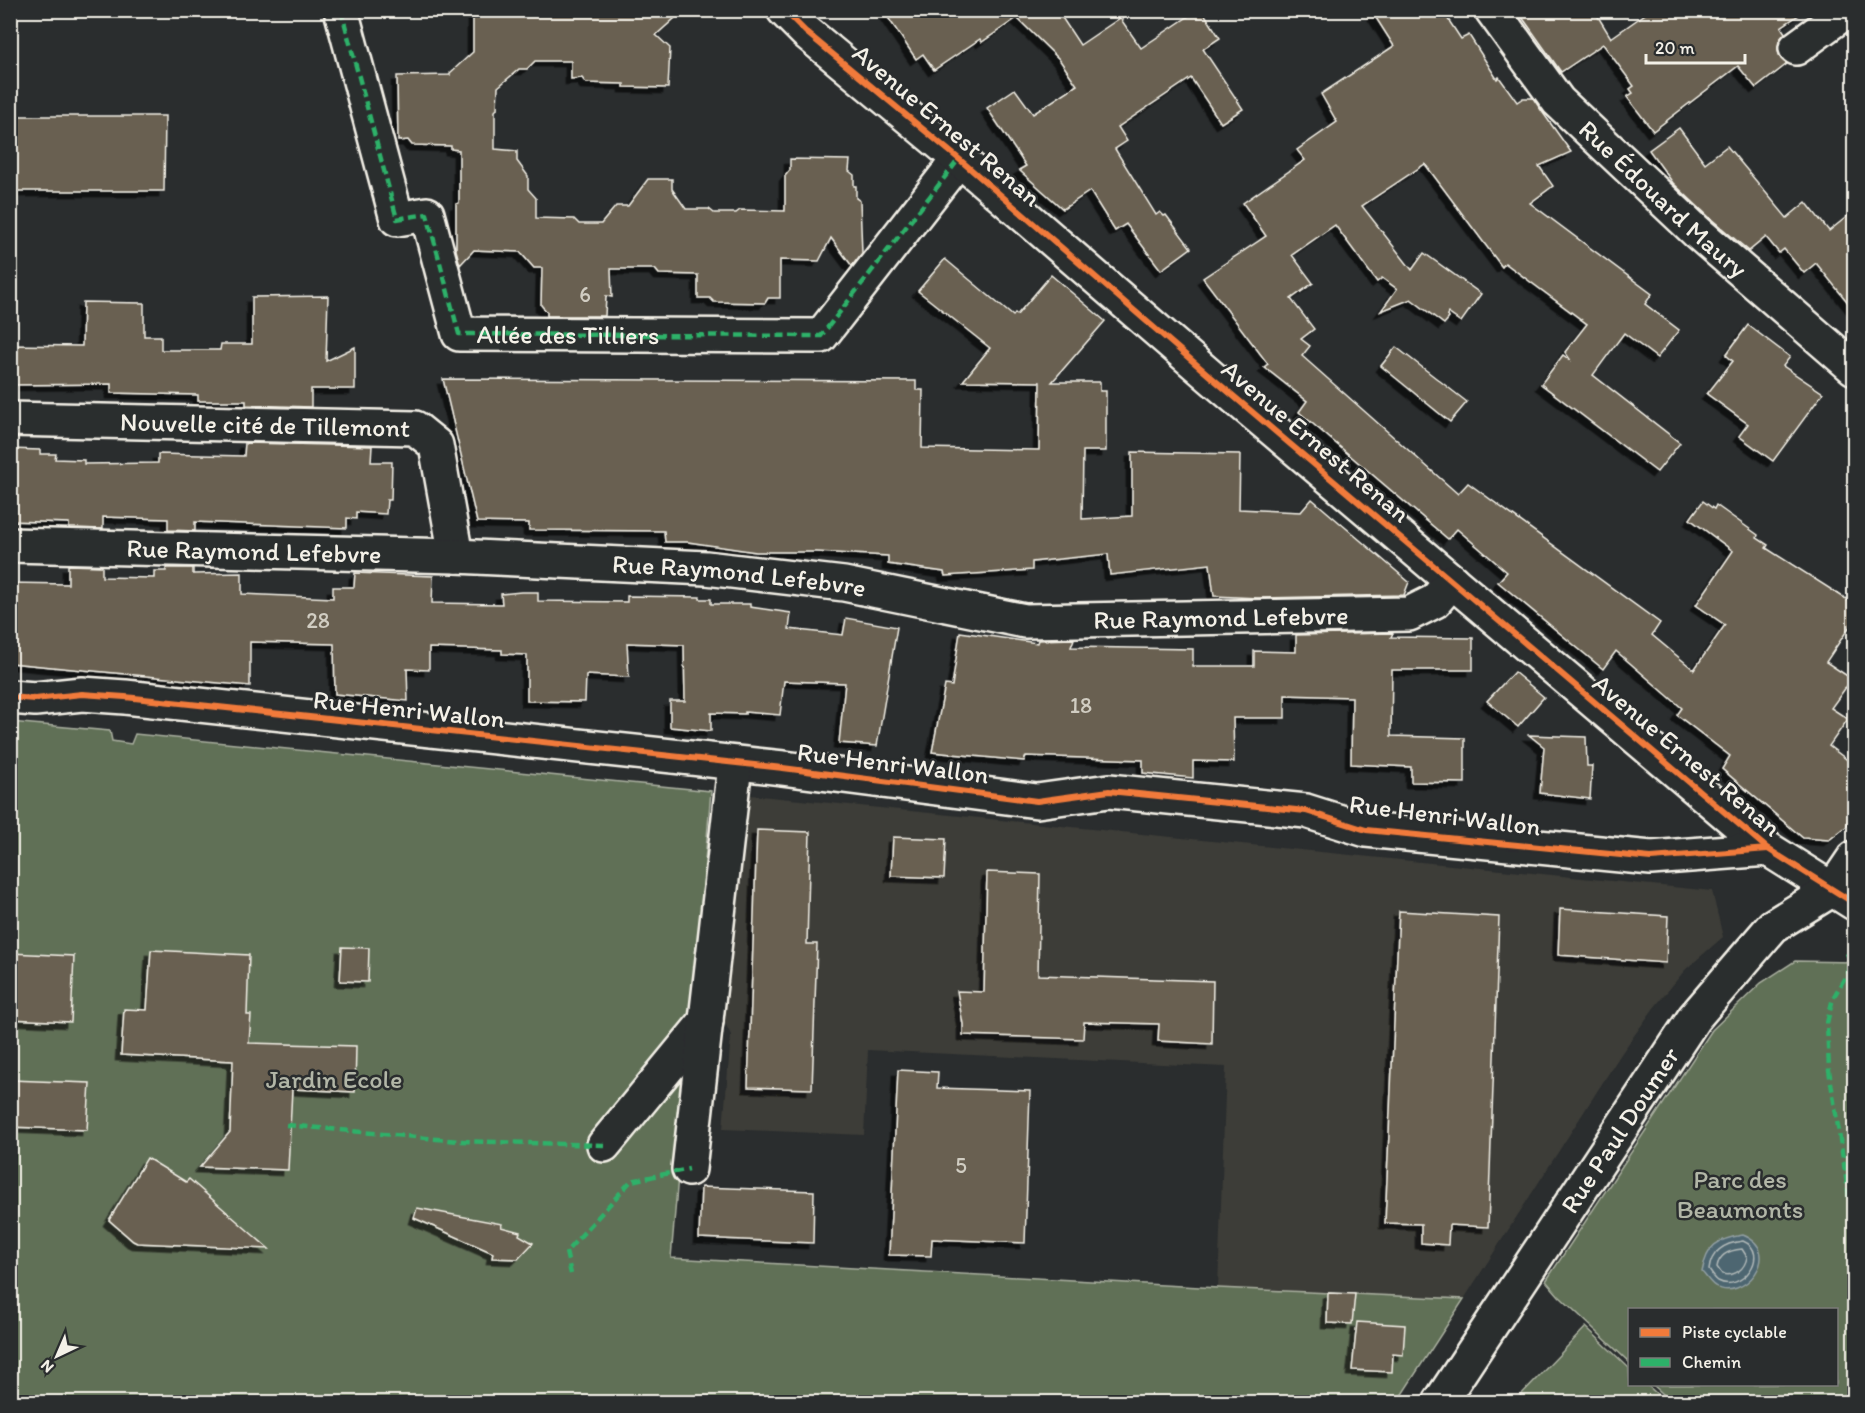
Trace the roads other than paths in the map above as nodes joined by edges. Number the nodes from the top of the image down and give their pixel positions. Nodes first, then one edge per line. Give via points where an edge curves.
1 (341, 10) edge
2 (784, 10) edge
3 (1492, 10) edge
4 (1848, 10) edge
5 (1796, 48) dead end
6 (959, 159) junction
7 (1854, 368) edge
8 (10, 419) edge
9 (10, 545) edge
10 (456, 556) junction
11 (1452, 581) junction
12 (10, 697) edge
13 (735, 765) junction
14 (1768, 849) junction
15 (1854, 858) edge
16 (1847, 894) edge
17 (706, 1021) junction
18 (604, 1145) dead end
19 (689, 1169) dead end
20 (1440, 1402) edge

1 - 6 street, Allée des Tilliers via 397,219 427,214 459,334 821,336
2 - 6 street, Avenue Ernest Renan
3 - 7 street, Rue Édouard Maury via 1558,100 1697,232
4 - 5 street
6 - 11 street, Avenue Ernest Renan
8 - 10 street, Nouvelle cité de Tillemont via 415,428 436,445
9 - 10 street, Rue Raymond Lefebvre
10 - 11 street, Rue Raymond Lefebvre via 752,573 844,584 1025,621 1409,614 1435,601
11 - 14 street, Avenue Ernest Renan
12 - 13 street, Rue Henri Wallon via 125,697
13 - 14 street, Rue Henri Wallon via 1037,801 1108,791 1306,811 1366,830 1651,858
13 - 17 street
14 - 16 street, Avenue Ernest Renan
15 - 16 street
16 - 20 street, Rue Paul Doumer via 1773,926 1694,1018
17 - 18 street
17 - 19 street

